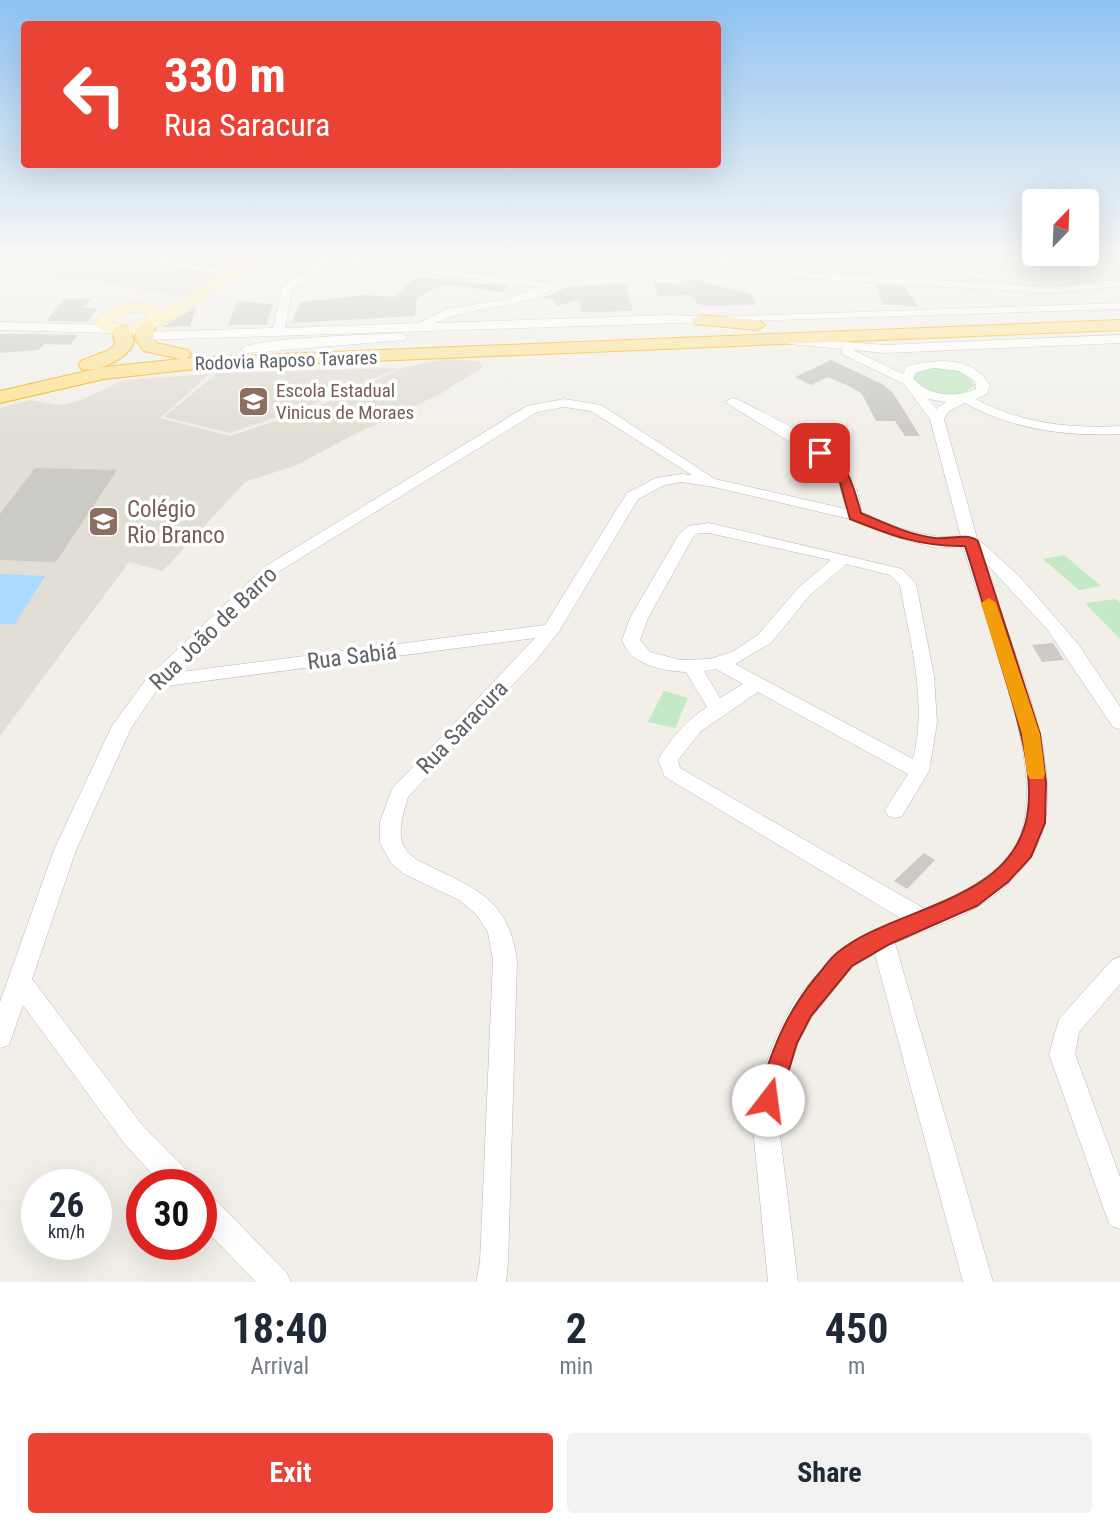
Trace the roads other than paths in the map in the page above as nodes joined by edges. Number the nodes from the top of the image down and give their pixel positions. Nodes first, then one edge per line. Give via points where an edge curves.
1 (122, 314) edge
2 (136, 314) edge
3 (167, 314) edge
4 (282, 314) edge
5 (444, 314) edge
6 (904, 314) edge
7 (1120, 314) edge
8 (706, 321) junction
9 (149, 323) junction
10 (112, 325) junction
11 (422, 325) junction
12 (1120, 325) edge
13 (0, 326) edge
14 (808, 327) junction
15 (278, 331) junction
16 (401, 337) junction
17 (776, 338) junction
18 (1120, 339) edge
19 (826, 345) junction
20 (960, 347) junction
21 (182, 354) junction
22 (242, 355) junction
23 (89, 365) junction
24 (955, 366) junction
25 (910, 383) junction
26 (0, 386) edge
27 (90, 392) dead end
28 (60, 395) dead end
29 (965, 398) junction
30 (0, 399) edge
31 (732, 402) dead end
32 (937, 419) junction
33 (1120, 430) edge
34 (714, 483) junction
35 (855, 516) junction
36 (971, 541) junction
37 (843, 558) junction
38 (551, 630) junction
39 (720, 664) junction
40 (693, 669) junction
41 (153, 682) junction
42 (756, 685) junction
43 (718, 708) junction
44 (1120, 722) edge
45 (919, 771) junction
46 (895, 810) dead end
47 (925, 921) junction
48 (882, 938) junction
49 (1120, 967) edge
50 (19, 980) junction
51 (0, 1037) edge
52 (166, 1169) edge
53 (1120, 1215) edge
54 (217, 1221) edge
55 (276, 1282) edge
56 (491, 1282) edge
57 (783, 1282) edge
58 (978, 1282) edge

1 - 10 main road
2 - 9 main road
3 - 9 main road
4 - 15 street
5 - 11 street
6 - 8 street
7 - 14 highway, Rodovia Raposo Tavares
8 - 11 street via 670,318
8 - 14 highway
8 - 16 street
9 - 10 main road
9 - 15 street
9 - 21 highway via 146,344
10 - 13 street
10 - 23 highway via 125,340 120,351
11 - 15 street
11 - 16 street
12 - 17 highway, Rodovia Raposo Tavares
14 - 22 highway, Rodovia Raposo Tavares
16 - 22 street via 283,344
17 - 19 street
17 - 22 highway, Rodovia Raposo Tavares via 600,348
18 - 20 street
19 - 20 street
19 - 25 street via 858,355
20 - 24 street via 953,351
21 - 22 highway, Rodovia Raposo Tavares
21 - 23 highway, Rodovia Raposo Tavares
22 - 27 highway via 119,377
22 - 30 highway, Rodovia Raposo Tavares via 104,373
23 - 26 highway, Rodovia Raposo Tavares
24 - 25 street via 917,366 908,373
24 - 29 street via 976,374 984,386 975,396
25 - 29 street via 928,394
25 - 32 street
28 - 30 highway
29 - 32 street via 944,408
29 - 33 street via 1025,421 1088,431
31 - 35 street via 835,465 845,479
32 - 36 street
34 - 35 street, Rua Saracura
34 - 38 street, Rua Saracura via 681,478 661,481 632,496
34 - 41 street, Rua João de Barro via 596,408 563,402 532,409 272,569
35 - 36 street, Rua Saracura via 936,543
36 - 44 street via 1011,576 1082,660
36 - 47 street via 1031,734 1037,782 1035,823 1024,851 1001,876 970,900
37 - 39 street via 800,596 776,628
37 - 40 street via 694,528 639,618 631,640 646,658
37 - 45 street via 896,572 908,584 928,706 928,732
38 - 41 street, Rua Sabiá
38 - 56 street, Rua Saracura via 399,794 390,816 388,838 395,854 483,906 503,941
39 - 40 street
39 - 42 street
40 - 43 street
41 - 50 street, Rua João de Barro via 122,726 70,838
42 - 43 street
42 - 45 street
43 - 47 street via 673,750 668,761 672,772
45 - 46 street
47 - 48 street
48 - 57 street via 844,960 822,983 787,1040 772,1083 765,1118
48 - 58 street
49 - 53 street via 1068,1027 1062,1054
50 - 51 street, Rua João de Barro
50 - 52 street via 133,1134
54 - 55 street

